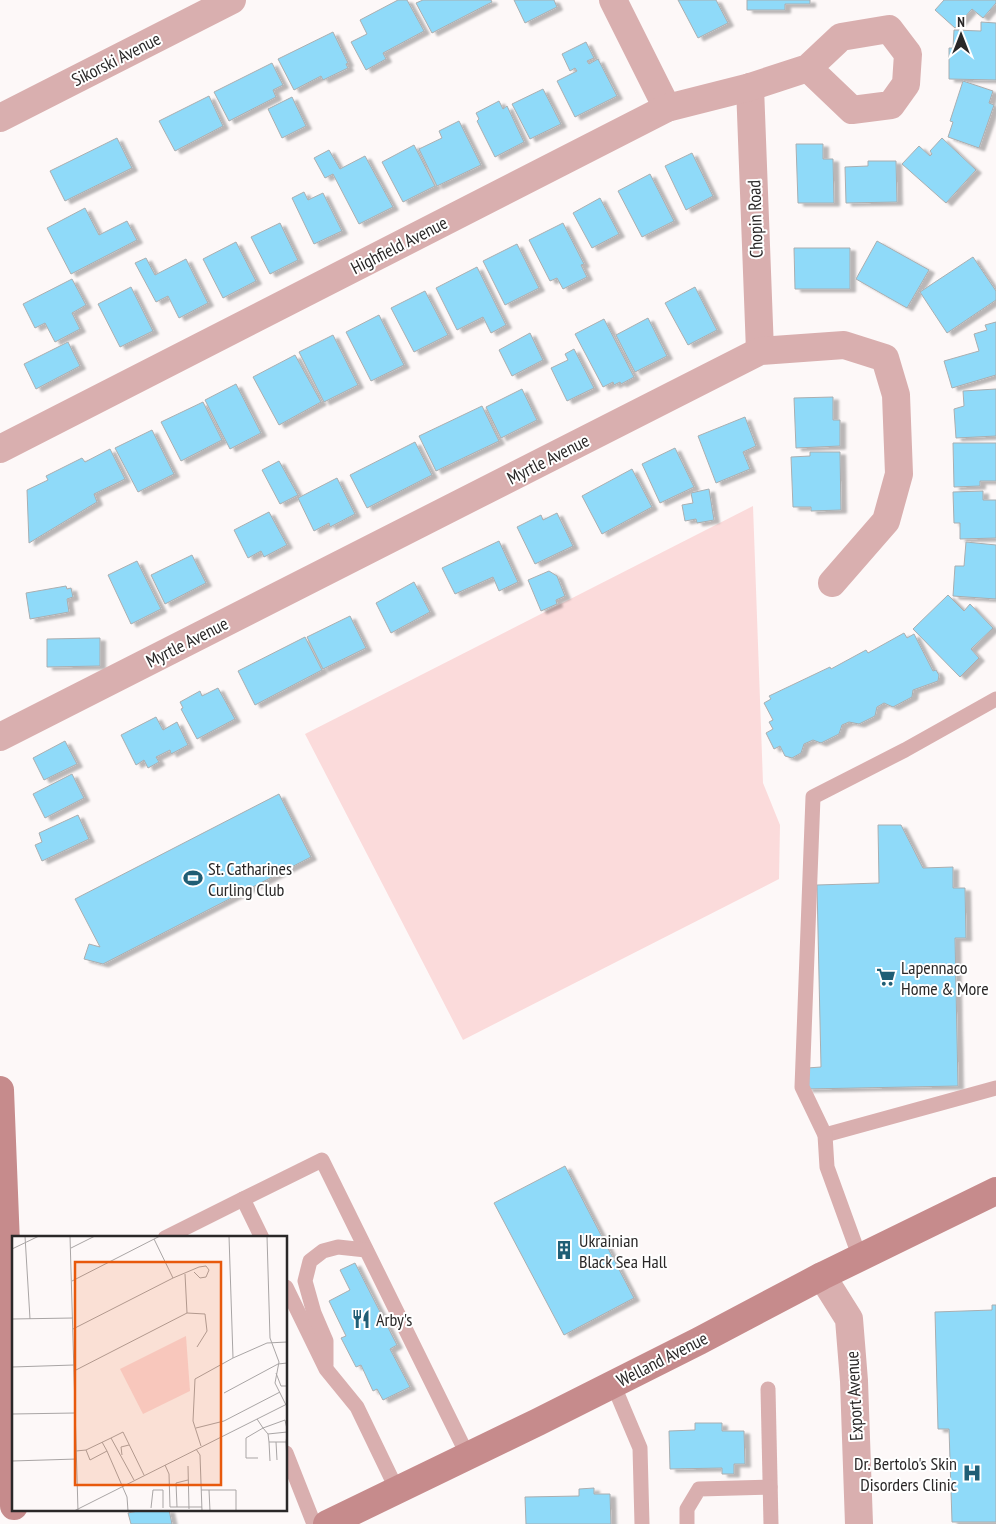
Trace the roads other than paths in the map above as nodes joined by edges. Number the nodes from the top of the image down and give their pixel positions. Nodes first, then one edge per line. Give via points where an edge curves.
1 (232, 0) edge
2 (613, 0) edge
3 (808, 68) dead end
4 (750, 87) junction
5 (666, 108) junction
6 (0, 118) edge
7 (760, 351) junction
8 (0, 449) edge
9 (832, 583) dead end
10 (996, 699) edge
11 (0, 737) edge
12 (996, 1088) edge
13 (0, 1090) edge
14 (825, 1135) junction
15 (996, 1191) edge
16 (243, 1199) junction
17 (187, 1233) edge
18 (174, 1236) edge
19 (261, 1236) edge
20 (366, 1250) junction
21 (860, 1258) junction
22 (822, 1276) junction
23 (11, 1291) edge
24 (288, 1291) edge
25 (5, 1347) edge
26 (326, 1369) junction
27 (613, 1384) junction
28 (768, 1389) dead end
29 (468, 1456) junction
30 (288, 1458) edge
31 (12, 1471) edge
32 (770, 1487) junction
33 (398, 1490) junction
34 (314, 1524) edge
35 (327, 1524) edge
36 (642, 1524) edge
37 (688, 1524) edge
38 (771, 1524) edge
39 (859, 1524) edge

1 - 6 street, Sikorski Avenue
2 - 5 street
3 - 4 street, Highfield Avenue
4 - 5 street, Highfield Avenue
4 - 7 street, Chopin Road
5 - 8 street, Highfield Avenue
7 - 9 street, Myrtle Avenue via 844,345 885,358 896,394 899,474 886,521
7 - 11 street, Myrtle Avenue
10 - 14 lane via 813,797 802,1087
12 - 14 lane
13 - 23 main road
14 - 21 lane via 827,1167
15 - 21 main road, Welland Avenue
16 - 17 lane
16 - 19 lane
16 - 20 lane via 322,1160
17 - 18 lane
20 - 26 lane via 338,1247 322,1251 310,1261 305,1281 326,1341
20 - 29 lane
21 - 22 main road, Welland Avenue
22 - 27 main road, Welland Avenue
22 - 39 street, Export Avenue via 849,1319
23 - 25 main road
24 - 26 lane
25 - 31 main road
26 - 33 lane via 357,1407
27 - 29 main road, Welland Avenue
27 - 36 lane via 640,1448
28 - 32 lane
29 - 33 main road, Welland Avenue
30 - 34 lane
32 - 37 lane via 699,1489 687,1509
32 - 38 lane
33 - 35 main road, Welland Avenue

